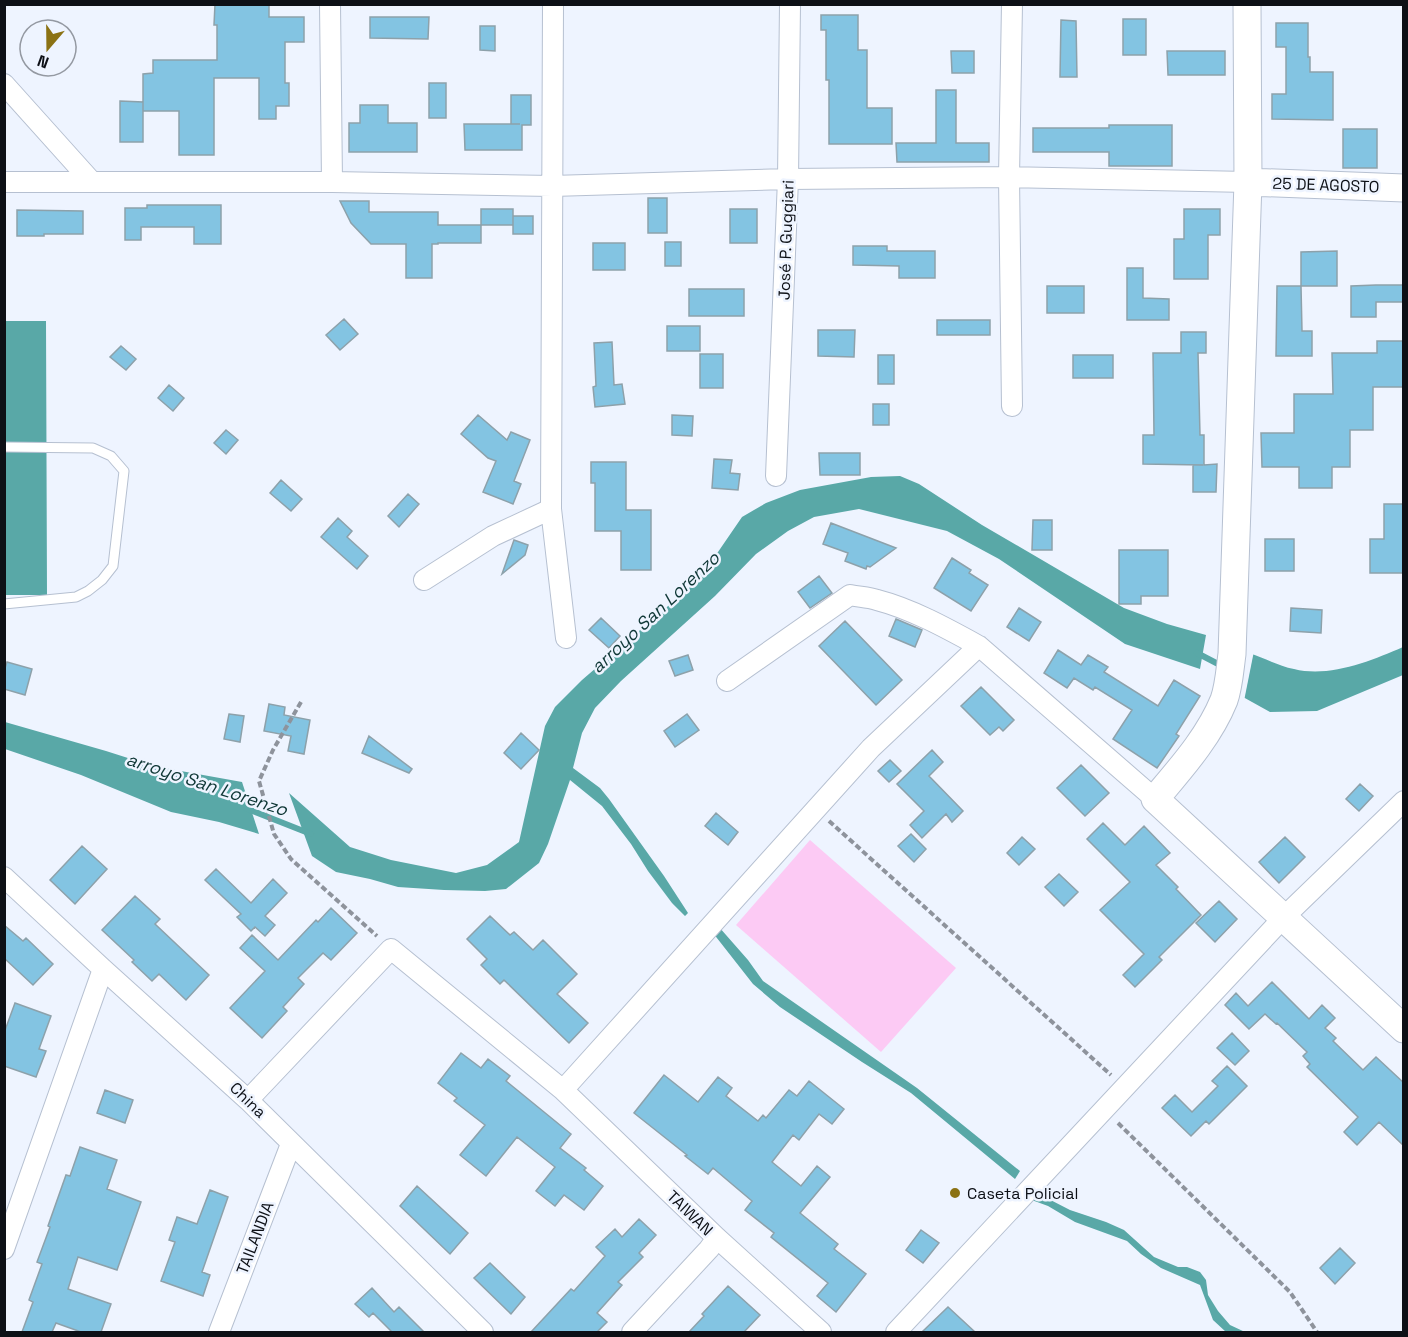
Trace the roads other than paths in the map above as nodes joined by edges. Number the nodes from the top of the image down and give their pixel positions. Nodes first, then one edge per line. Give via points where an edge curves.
1 (330, 4) edge
2 (553, 4) edge
3 (789, 4) edge
4 (1012, 4) edge
5 (1247, 4) edge
6 (4, 84) edge
7 (1009, 177) junction
8 (789, 179) junction
9 (4, 182) edge
10 (92, 182) junction
11 (332, 182) junction
12 (1248, 182) junction
13 (552, 186) junction
14 (1404, 188) edge
15 (1012, 406) dead end
16 (4, 447) edge
17 (777, 476) dead end
18 (551, 509) junction
19 (424, 579) dead end
20 (4, 604) edge
21 (566, 638) dead end
22 (979, 646) junction
23 (728, 681) dead end
24 (1155, 799) junction
25 (1404, 801) edge
26 (4, 877) edge
27 (1284, 917) junction
28 (103, 969) junction
29 (1404, 1029) edge
30 (563, 1090) junction
31 (248, 1100) junction
32 (291, 1144) junction
33 (717, 1238) junction
34 (4, 1249) edge
35 (472, 1328) edge
36 (219, 1332) edge
37 (632, 1332) edge
38 (820, 1332) edge
39 (896, 1332) edge

1 - 11 street
2 - 13 street
3 - 8 street, José P. Guggiari
4 - 7 street
5 - 12 street
6 - 10 street
7 - 8 street
7 - 12 street
7 - 15 street
8 - 13 street
8 - 17 street, José P. Guggiari
9 - 10 street
10 - 11 street
11 - 13 street
12 - 14 street, 25 DE AGOSTO
12 - 24 street via 1232,654 1224,698 1208,729
13 - 18 street
16 - 20 lane via 93,448 111,456 124,471 113,566 102,580 76,597
18 - 19 street via 493,536
18 - 21 street
22 - 23 street via 915,614 850,595
22 - 24 street
22 - 30 street via 871,748
24 - 27 street
25 - 27 street
26 - 28 street, China
27 - 29 street
27 - 39 street
28 - 31 street, China
28 - 34 street
30 - 31 street, TAIWAN via 391,949
30 - 33 street, TAIWAN
31 - 32 street, China
32 - 35 street, China
32 - 36 street, TAILANDIA
33 - 37 street
33 - 38 street, TAIWAN

